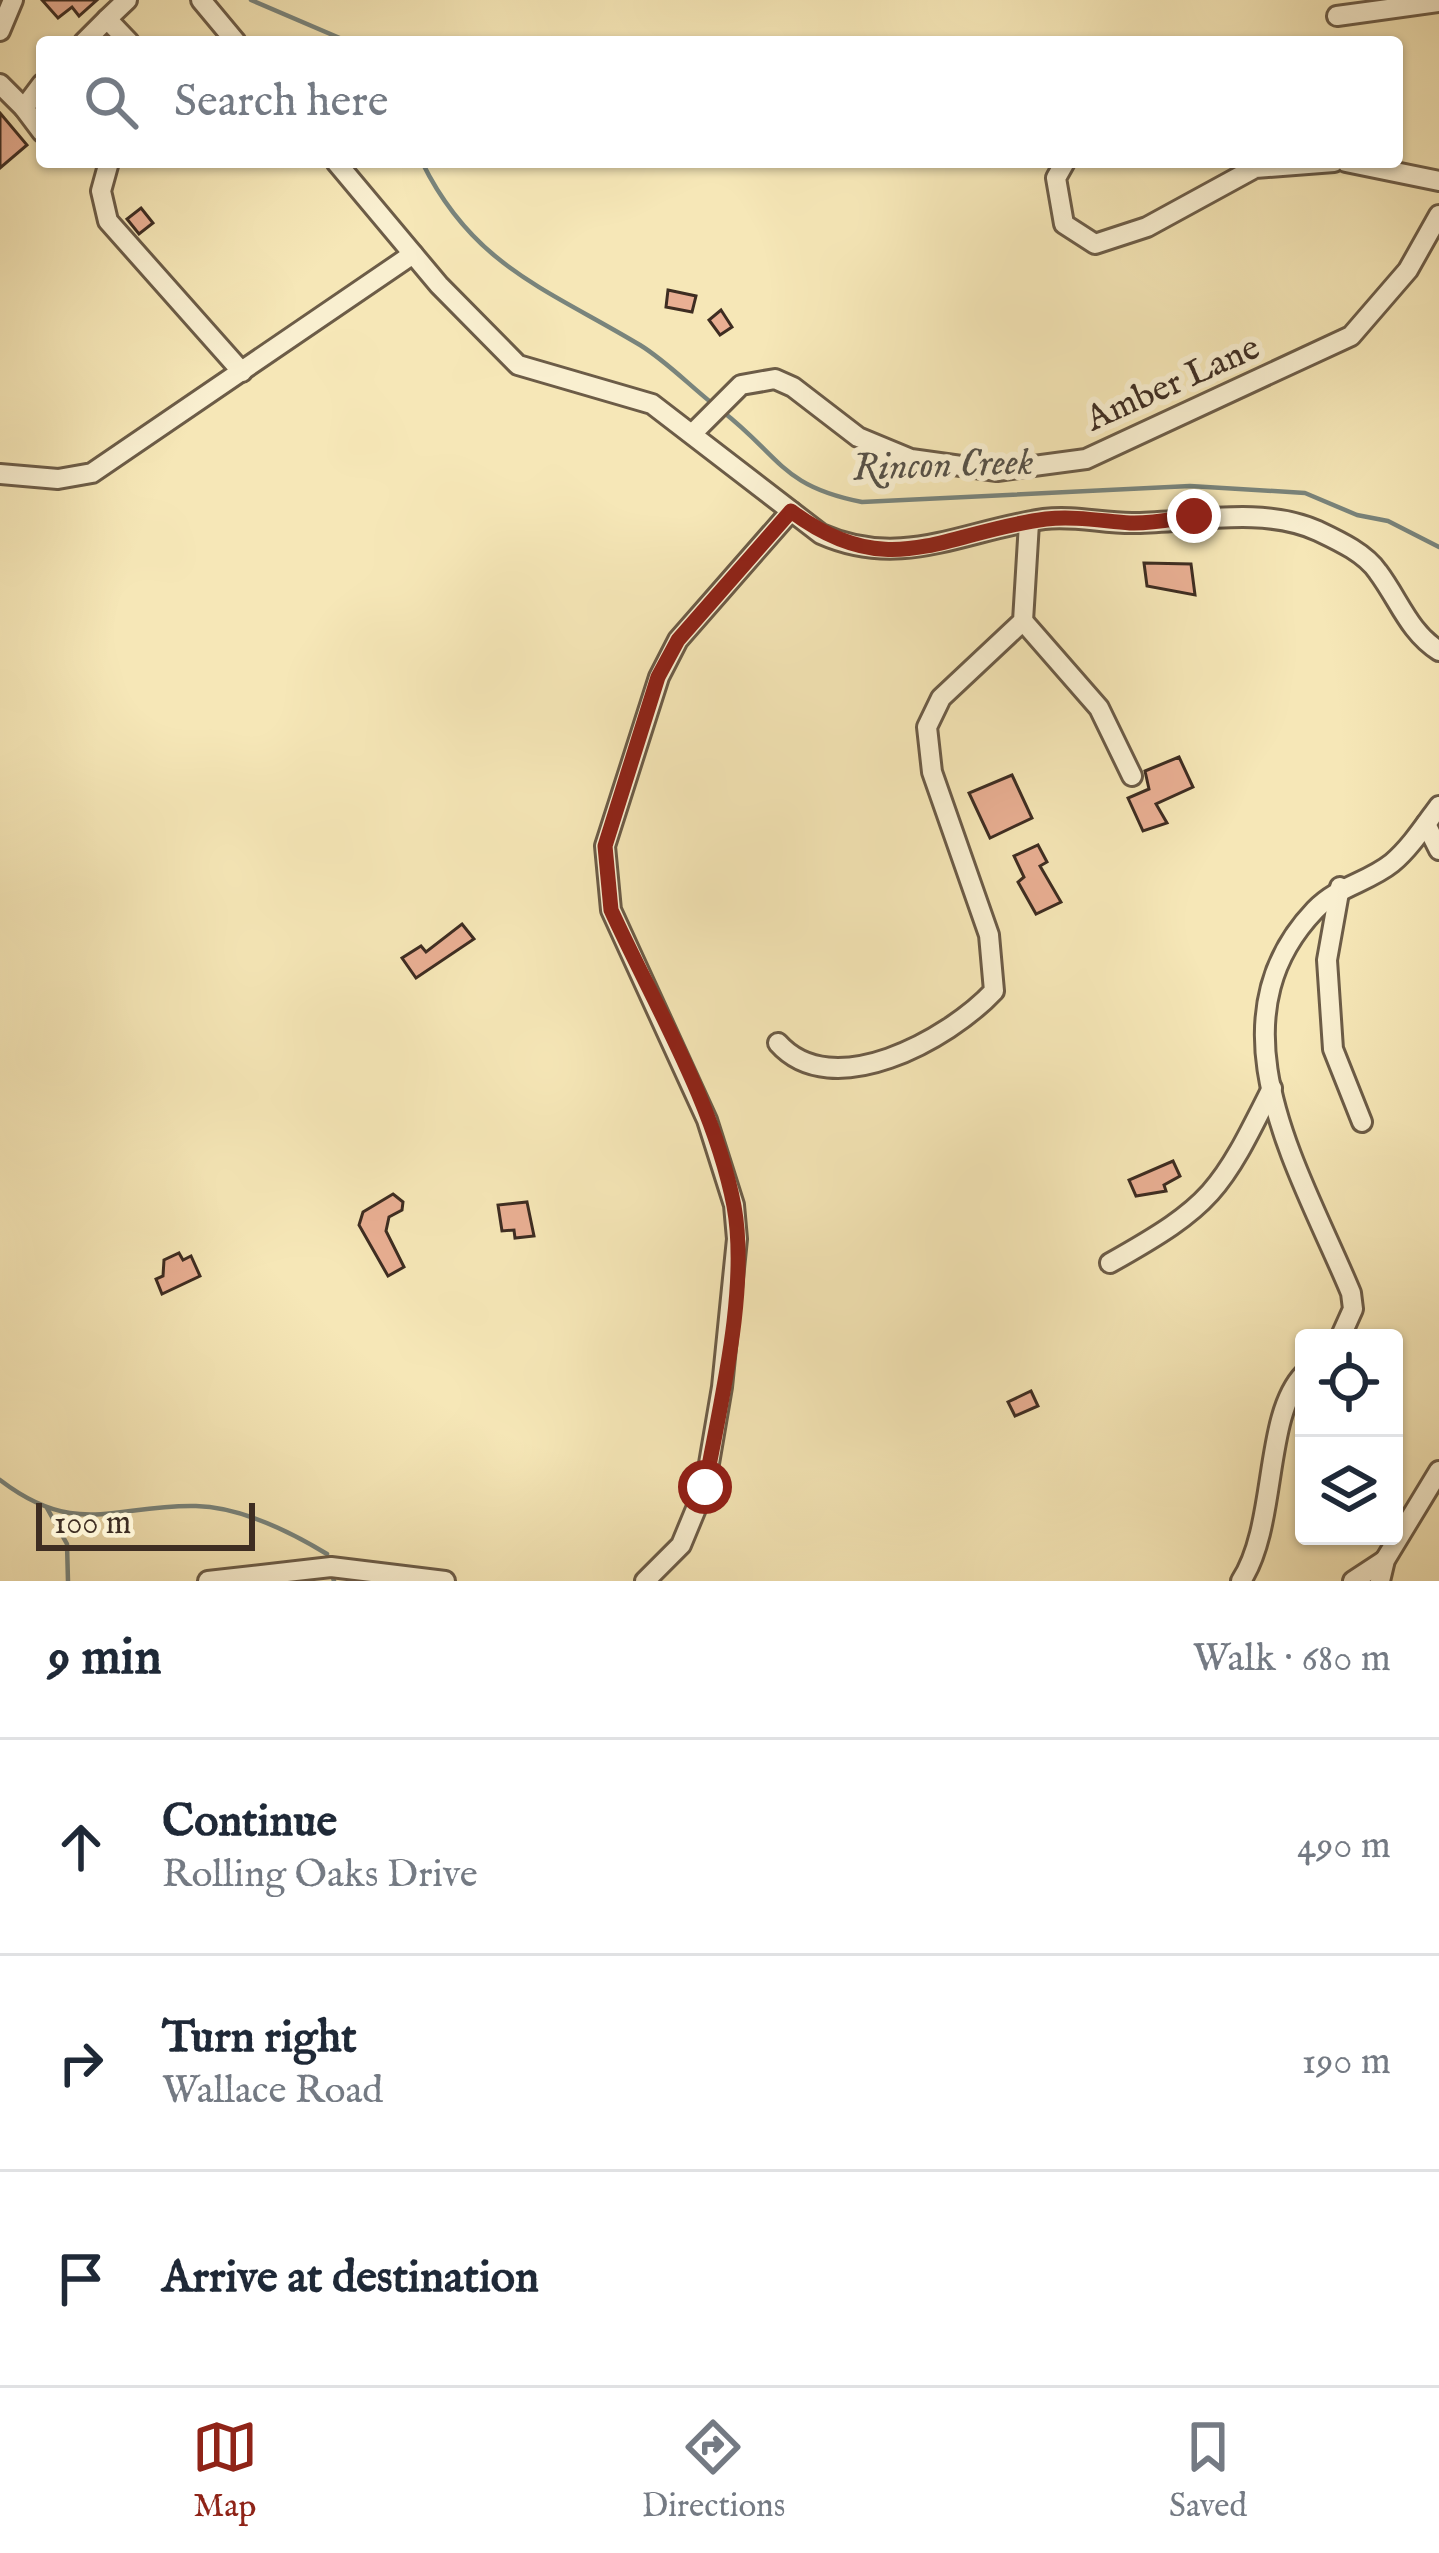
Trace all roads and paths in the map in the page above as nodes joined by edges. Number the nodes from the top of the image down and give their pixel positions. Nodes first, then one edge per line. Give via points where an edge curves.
1 (13, 0) edge
2 (127, 0) edge
3 (201, 0) edge
4 (1439, 2) edge
5 (1337, 16) dead end
6 (107, 19) junction
7 (0, 31) edge
8 (90, 36) edge
9 (123, 36) edge
10 (231, 36) edge
11 (0, 84) edge
12 (36, 92) edge
13 (24, 108) junction
14 (36, 124) edge
15 (100, 168) edge
16 (341, 168) edge
17 (1062, 168) edge
18 (1255, 168) edge
19 (1374, 168) edge
20 (1439, 182) edge
21 (1439, 215) edge
22 (413, 254) junction
23 (242, 372) junction
24 (693, 433) junction
25 (0, 474) edge
26 (791, 511) junction
27 (1029, 523) junction
28 (1023, 621) junction
29 (1439, 652) edge
30 (1132, 776) dead end
31 (1439, 806) edge
32 (1426, 824) junction
33 (1439, 850) edge
34 (1340, 886) junction
35 (778, 1043) dead end
36 (1272, 1088) junction
37 (1362, 1122) dead end
38 (1111, 1263) dead end
39 (1344, 1329) edge
40 (1295, 1391) edge
41 (1439, 1471) edge
42 (1385, 1560) junction
43 (672, 1573) edge
44 (208, 1581) edge
45 (445, 1581) edge
46 (645, 1581) edge
47 (1241, 1581) edge
48 (1353, 1581) edge
49 (1379, 1581) edge

1 - 7 street
2 - 6 street
3 - 10 street
4 - 5 street
6 - 8 street
6 - 9 street
11 - 13 street
12 - 13 street
13 - 14 street
15 - 23 street via 114,230
16 - 22 street
17 - 18 street via 1056,178 1064,224 1095,244 1148,227
19 - 20 street
21 - 24 street, Amber Lane via 1408,270 1351,336 1086,459 1026,470 934,464 873,445 775,380 749,382
22 - 23 street
22 - 24 street via 518,365 652,404
23 - 25 street via 92,472 58,479
24 - 26 street
26 - 27 street via 821,533 873,550 941,547
26 - 43 street via 678,640 658,677 605,846 611,910 707,1120 734,1204 734,1296 705,1487
27 - 28 street
27 - 29 street via 1194,516 1300,524 1377,569 1402,614
28 - 30 street via 1099,708
28 - 35 street via 941,698 927,727 932,772 989,935 994,991 965,1022 842,1072 794,1062
31 - 32 street
32 - 33 street
32 - 34 street via 1392,862
34 - 36 street via 1285,944 1272,971 1261,1039
34 - 37 street via 1327,960 1333,1049
36 - 38 street via 1216,1193 1184,1222
36 - 39 street via 1351,1293
40 - 47 street via 1258,1556
41 - 42 street
42 - 48 street
42 - 49 street
43 - 46 street
44 - 45 street via 331,1567

